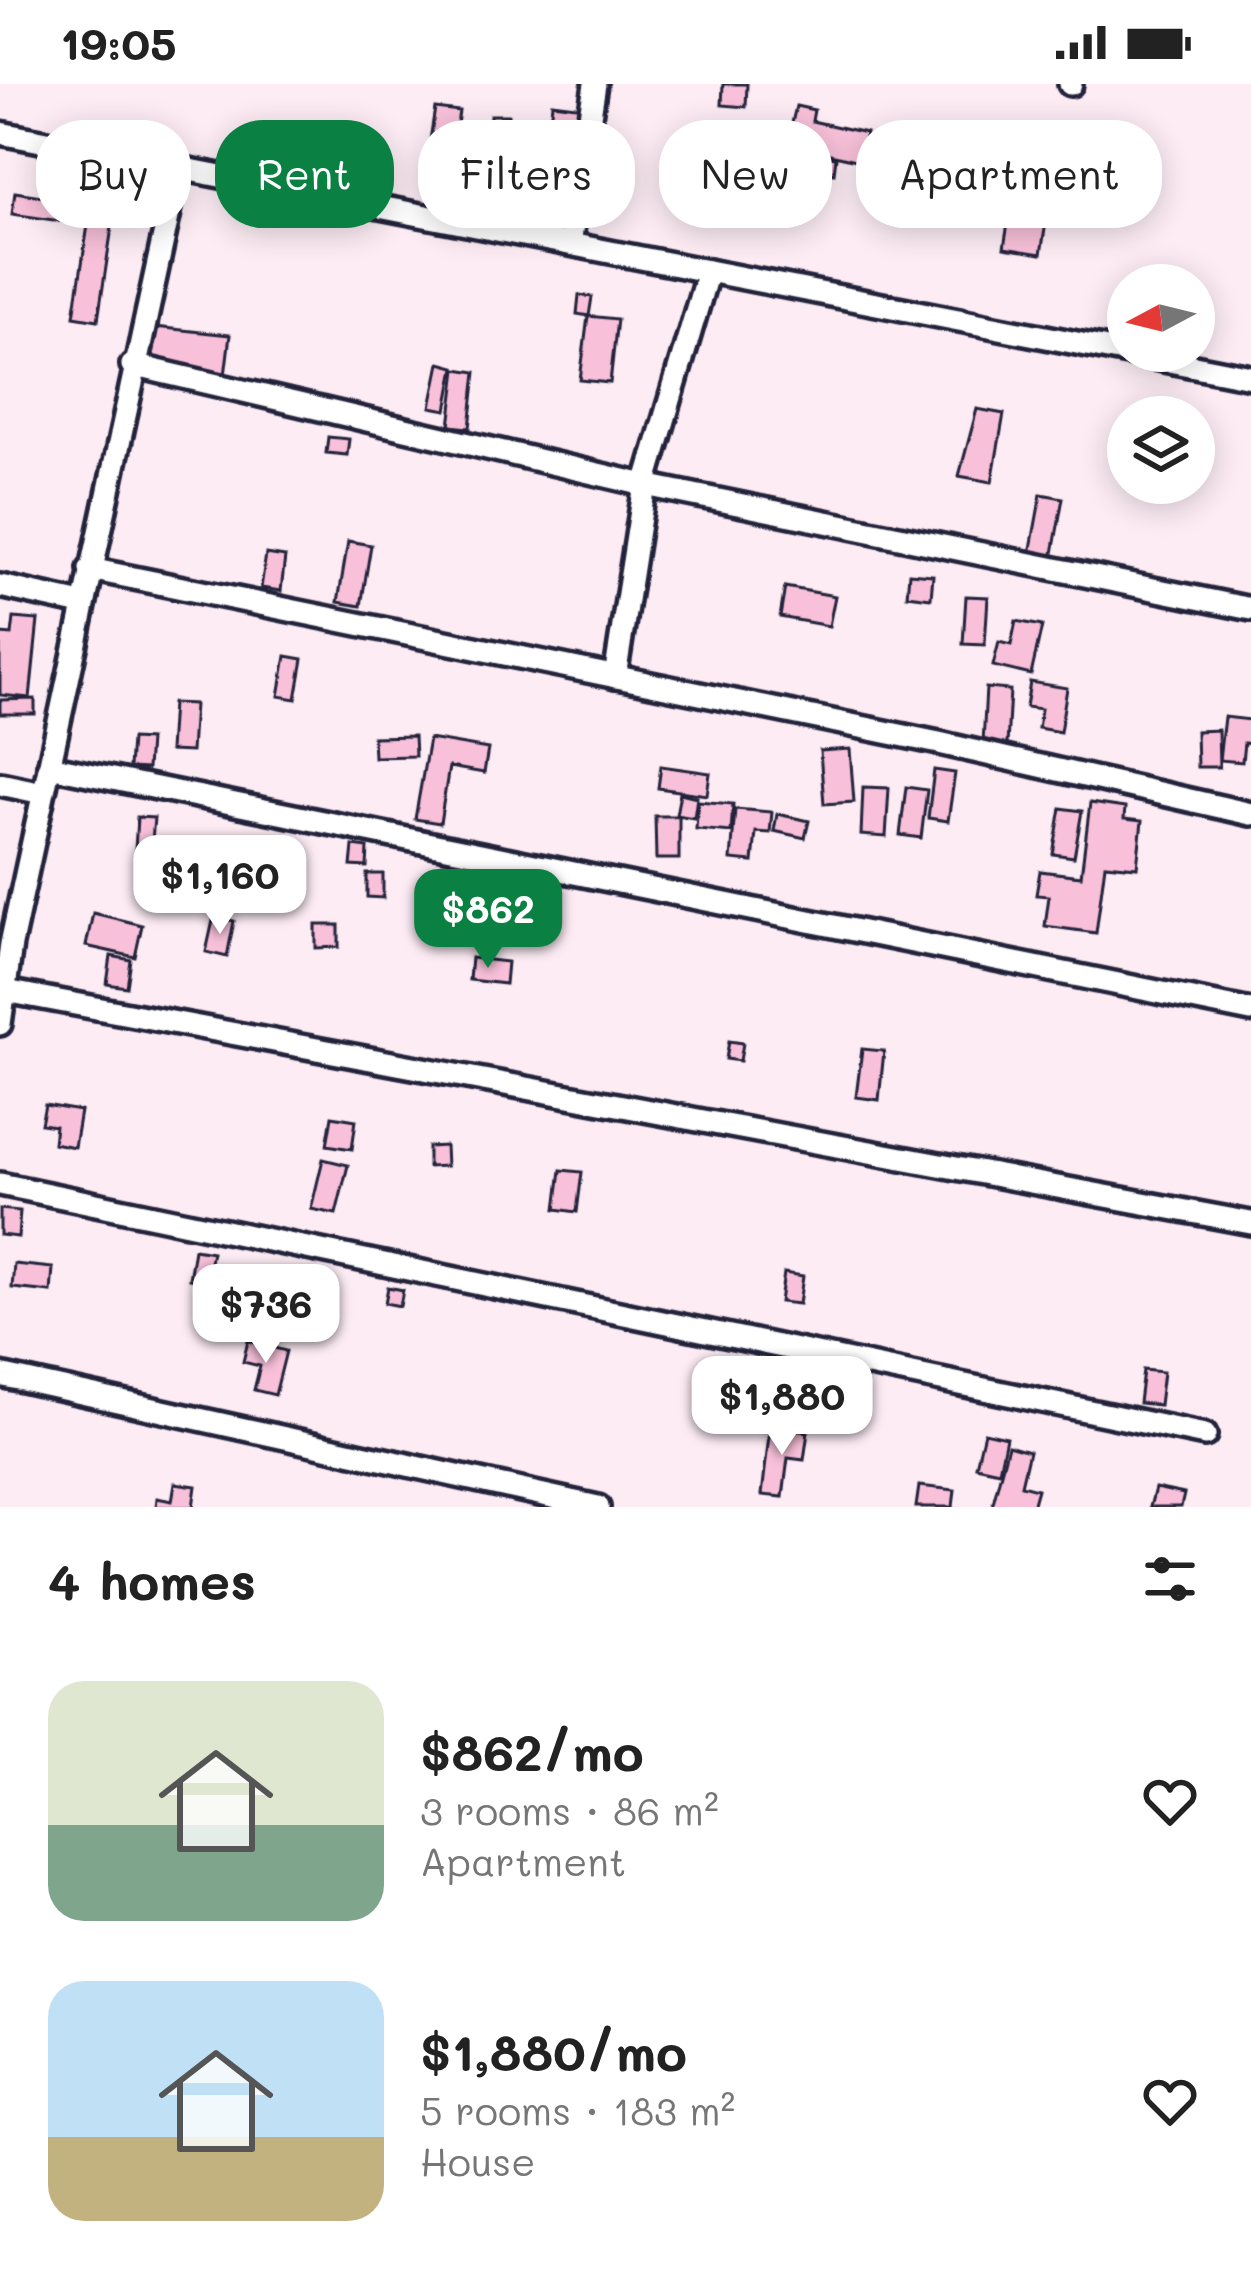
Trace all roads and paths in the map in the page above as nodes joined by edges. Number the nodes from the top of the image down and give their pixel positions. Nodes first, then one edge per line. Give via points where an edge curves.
1 (595, 84) edge
2 (0, 133) edge
3 (36, 140) edge
4 (191, 168) edge
5 (164, 228) edge
6 (570, 244) junction
7 (708, 271) junction
8 (132, 364) junction
9 (1251, 377) edge
10 (645, 485) junction
11 (89, 568) junction
12 (0, 586) edge
13 (82, 604) junction
14 (1251, 609) edge
15 (615, 677) junction
16 (49, 766) junction
17 (0, 784) edge
18 (43, 794) junction
19 (1251, 814) edge
20 (3, 991) edge
21 (1251, 1011) edge
22 (0, 1024) edge
23 (0, 1184) edge
24 (1251, 1222) edge
25 (0, 1375) edge
26 (1204, 1436) dead end
27 (598, 1507) edge

1 - 6 street
2 - 3 street
4 - 6 street
5 - 8 street
6 - 7 street
7 - 9 street
7 - 10 street
8 - 10 street
8 - 11 street
10 - 14 street
10 - 15 street
11 - 13 street
11 - 15 street
12 - 13 street
13 - 16 street
15 - 19 street
16 - 18 street
16 - 21 street
17 - 18 street
18 - 20 street
20 - 22 street
20 - 24 street
23 - 26 street
25 - 27 street

